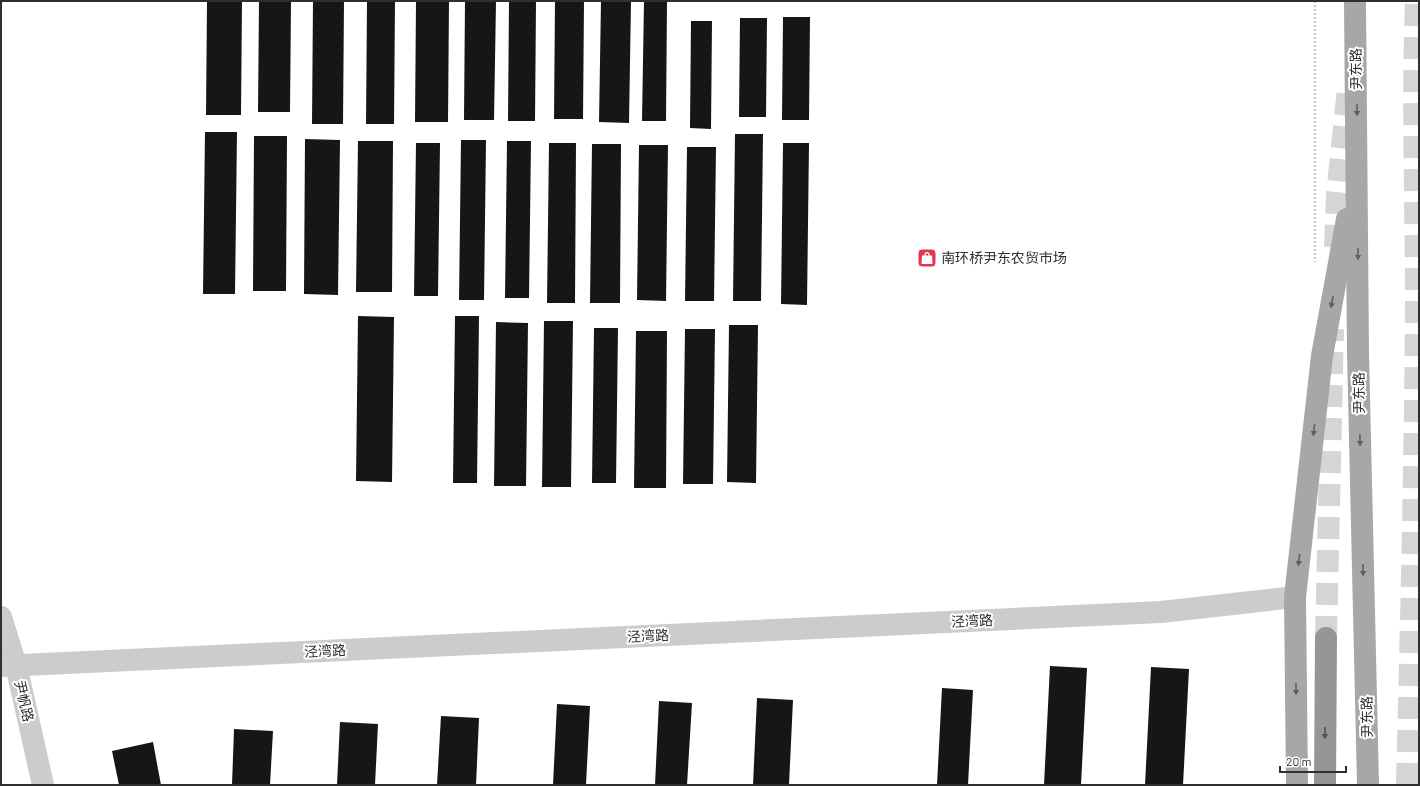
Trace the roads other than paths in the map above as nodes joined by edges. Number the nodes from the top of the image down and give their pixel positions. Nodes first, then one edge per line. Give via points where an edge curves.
1 (1355, 1) edge
2 (1358, 153) junction
3 (1295, 597) junction
4 (1, 617) edge
5 (1326, 638) tunnel mouth
6 (8, 665) edge
7 (43, 785) edge
8 (1297, 785) edge
9 (1325, 785) edge
10 (1368, 785) edge

1 -> 2 main road, 尹东路
2 -> 3 main road via 1322,356
2 -> 10 main road, 尹东路 via 1358,352
3 - 6 street, 泾湾路 via 1161,612
3 -> 8 main road
4 - 6 street, 尹帆路
5 -> 9 highway
6 - 7 street, 尹帆路

